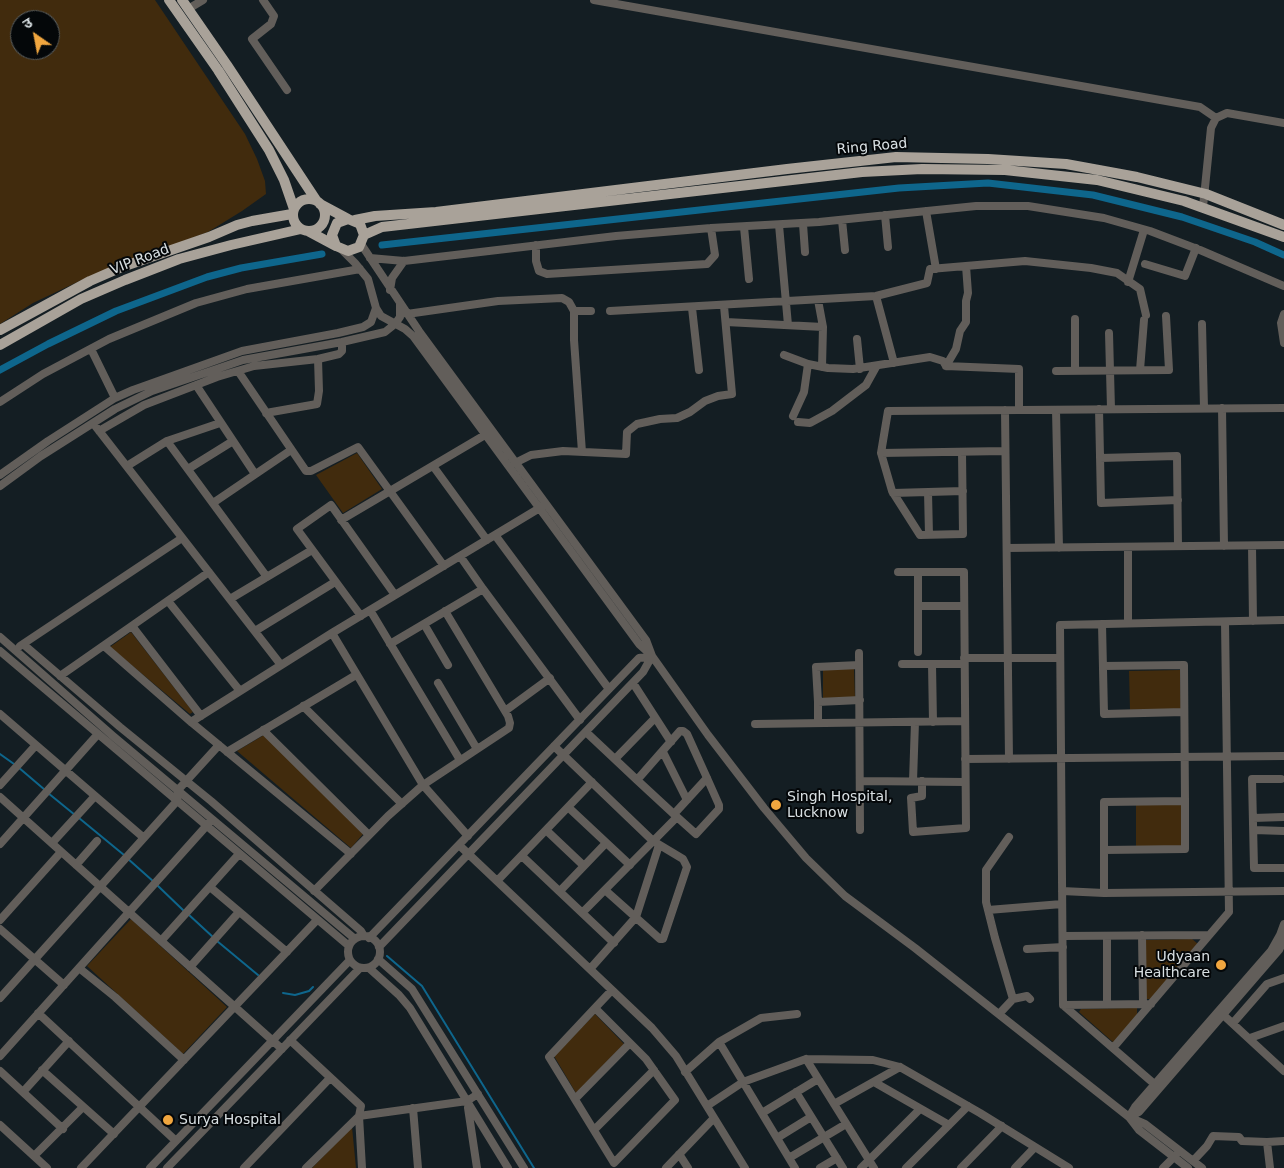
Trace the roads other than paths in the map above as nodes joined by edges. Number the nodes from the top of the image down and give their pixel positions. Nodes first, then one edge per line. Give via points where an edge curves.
1 (169, 0) edge
2 (203, 0) edge
3 (263, 0) edge
4 (594, 0) edge
5 (185, 4) edge
6 (288, 90) dead end
7 (1216, 118) junction
8 (1284, 123) edge
9 (1206, 194) junction
10 (318, 202) junction
11 (1203, 207) junction
12 (926, 211) junction
13 (293, 212) junction
14 (885, 216) junction
15 (352, 220) junction
16 (842, 220) junction
17 (803, 224) junction
18 (779, 225) junction
19 (1284, 225) edge
20 (744, 227) junction
21 (711, 228) junction
22 (305, 230) junction
23 (1144, 230) junction
24 (1284, 237) edge
25 (363, 240) junction
26 (536, 245) junction
27 (888, 247) dead end
28 (338, 248) junction
29 (1196, 248) junction
30 (846, 250) dead end
31 (805, 252) dead end
32 (370, 258) junction
33 (404, 261) junction
34 (1145, 264) dead end
35 (966, 266) junction
36 (360, 269) junction
37 (936, 269) junction
38 (749, 279) dead end
39 (1128, 282) junction
40 (1284, 286) edge
41 (390, 290) junction
42 (876, 296) junction
43 (818, 300) junction
44 (786, 302) junction
45 (399, 303) junction
46 (724, 306) junction
47 (376, 308) junction
48 (692, 308) junction
49 (574, 311) junction
50 (590, 311) dead end
51 (610, 311) dead end
52 (407, 314) junction
53 (1284, 314) edge
54 (1166, 316) dead end
55 (1075, 319) dead end
56 (726, 322) junction
57 (394, 324) junction
58 (1202, 324) dead end
59 (788, 325) junction
60 (823, 327) junction
61 (0, 330) edge
62 (1109, 333) dead end
63 (857, 339) dead end
64 (342, 342) junction
65 (1284, 344) edge
66 (0, 345) edge
67 (91, 349) junction
68 (784, 355) dead end
69 (318, 359) junction
70 (894, 362) junction
71 (808, 364) junction
72 (946, 366) junction
73 (822, 367) junction
74 (876, 367) junction
75 (860, 369) junction
76 (698, 370) dead end
77 (1110, 370) junction
78 (1140, 370) junction
79 (238, 371) junction
80 (1056, 371) dead end
81 (1075, 371) junction
82 (196, 385) junction
83 (115, 398) junction
84 (0, 402) edge
85 (1204, 408) junction
86 (1222, 408) junction
87 (1284, 408) edge
88 (1099, 409) junction
89 (1111, 409) junction
90 (1005, 410) junction
91 (1019, 410) junction
92 (1056, 410) junction
93 (266, 413) junction
94 (93, 423) junction
95 (220, 423) junction
96 (99, 431) junction
97 (489, 433) junction
98 (166, 441) junction
99 (233, 442) junction
100 (291, 450) junction
101 (1005, 451) junction
102 (582, 452) junction
103 (962, 452) junction
104 (881, 453) junction
105 (1100, 458) junction
106 (515, 462) junction
107 (126, 466) junction
108 (433, 466) junction
109 (188, 469) junction
110 (255, 474) junction
111 (0, 475) edge
112 (0, 486) edge
113 (390, 491) junction
114 (963, 491) junction
115 (928, 492) junction
116 (893, 493) junction
117 (1178, 500) junction
118 (212, 503) junction
119 (542, 506) junction
120 (341, 520) junction
121 (495, 535) junction
122 (929, 535) junction
123 (182, 538) junction
124 (486, 540) junction
125 (1178, 546) junction
126 (1224, 546) junction
127 (1252, 546) junction
128 (1284, 546) edge
129 (1128, 547) junction
130 (1007, 548) junction
131 (1059, 548) junction
132 (312, 550) junction
133 (460, 556) junction
134 (444, 566) junction
135 (209, 572) junction
136 (898, 572) dead end
137 (918, 572) junction
138 (267, 577) junction
139 (335, 582) junction
140 (483, 589) junction
141 (395, 595) junction
142 (230, 599) junction
143 (168, 601) junction
144 (918, 606) junction
145 (964, 606) junction
146 (370, 610) junction
147 (445, 611) junction
148 (361, 616) junction
149 (1284, 620) edge
150 (1253, 621) junction
151 (1225, 622) junction
152 (1128, 623) junction
153 (424, 624) junction
154 (1102, 624) junction
155 (132, 626) junction
156 (255, 631) junction
157 (332, 634) junction
158 (0, 637) edge
159 (23, 644) junction
160 (390, 644) junction
161 (104, 646) junction
162 (14, 649) junction
163 (0, 651) edge
164 (918, 652) dead end
165 (859, 653) dead end
166 (652, 656) junction
167 (8, 657) junction
168 (1008, 658) junction
169 (1060, 658) junction
170 (964, 661) junction
171 (902, 664) dead end
172 (932, 664) junction
173 (281, 665) junction
174 (448, 665) dead end
175 (859, 665) junction
176 (1103, 666) junction
177 (356, 674) junction
178 (60, 676) junction
179 (550, 678) junction
180 (438, 683) dead end
181 (633, 683) junction
182 (609, 689) junction
183 (240, 691) junction
184 (860, 700) junction
185 (818, 702) junction
186 (303, 706) junction
187 (505, 711) junction
188 (1184, 712) junction
189 (0, 714) edge
190 (201, 716) junction
191 (655, 718) junction
192 (580, 720) junction
193 (965, 721) junction
194 (191, 722) junction
195 (915, 722) junction
196 (933, 722) junction
197 (818, 723) junction
198 (860, 723) junction
199 (755, 724) dead end
200 (263, 730) junction
201 (586, 732) junction
202 (98, 734) junction
203 (671, 742) junction
204 (36, 745) junction
205 (219, 746) junction
206 (554, 746) junction
207 (477, 749) junction
208 (227, 752) junction
209 (663, 752) junction
210 (564, 755) junction
211 (1185, 756) junction
212 (1227, 756) junction
213 (1284, 756) edge
214 (615, 758) junction
215 (1009, 758) junction
216 (1061, 758) junction
217 (965, 759) junction
218 (460, 760) junction
219 (66, 770) junction
220 (707, 778) junction
221 (1281, 779) dead end
222 (637, 780) junction
223 (860, 780) junction
224 (186, 781) junction
225 (913, 781) junction
226 (922, 781) junction
227 (592, 782) junction
228 (965, 782) junction
229 (0, 785) edge
230 (423, 785) junction
231 (178, 790) junction
232 (95, 796) junction
233 (0, 798) edge
234 (687, 800) junction
235 (177, 801) junction
236 (1185, 801) junction
237 (402, 804) junction
238 (568, 807) junction
239 (675, 815) junction
240 (1284, 817) edge
241 (23, 818) junction
242 (1253, 818) junction
243 (212, 819) junction
244 (206, 826) junction
245 (546, 830) junction
246 (860, 830) dead end
247 (1254, 830) junction
248 (1284, 831) edge
249 (369, 835) junction
250 (468, 836) junction
251 (1009, 837) dead end
252 (144, 838) junction
253 (97, 841) dead end
254 (52, 843) junction
255 (606, 843) junction
256 (656, 843) junction
257 (0, 844) edge
258 (459, 845) junction
259 (1104, 850) junction
260 (61, 852) junction
261 (239, 854) junction
262 (351, 854) junction
263 (468, 854) junction
264 (522, 856) junction
265 (76, 865) junction
266 (630, 865) junction
267 (584, 866) junction
268 (1283, 868) edge
269 (497, 881) junction
270 (100, 887) junction
271 (210, 887) junction
272 (605, 890) junction
273 (314, 891) junction
274 (560, 891) junction
275 (1062, 891) junction
276 (1284, 891) edge
277 (1229, 892) junction
278 (1104, 893) junction
279 (1062, 904) junction
280 (988, 910) junction
281 (129, 912) junction
282 (239, 912) junction
283 (582, 913) junction
284 (636, 917) junction
285 (0, 920) edge
286 (317, 920) junction
287 (1284, 924) edge
288 (0, 929) edge
289 (1142, 935) junction
290 (1210, 935) junction
291 (1063, 936) junction
292 (1107, 936) junction
293 (367, 937) junction
294 (355, 939) junction
295 (1284, 939) edge
296 (161, 941) junction
297 (614, 942) junction
298 (349, 946) junction
299 (379, 947) junction
300 (1063, 947) junction
301 (1027, 949) dead end
302 (287, 952) junction
303 (378, 959) junction
304 (35, 960) junction
305 (350, 960) junction
306 (190, 966) junction
307 (79, 968) junction
308 (360, 968) junction
309 (369, 968) junction
310 (590, 969) junction
311 (1284, 978) edge
312 (64, 985) junction
313 (612, 990) junction
314 (0, 998) edge
315 (1030, 998) dead end
316 (1013, 999) junction
317 (1107, 1004) junction
318 (1147, 1004) junction
319 (1063, 1005) junction
320 (235, 1007) junction
321 (595, 1008) junction
322 (1221, 1012) junction
323 (38, 1013) junction
324 (797, 1014) dead end
325 (999, 1014) junction
326 (1233, 1023) junction
327 (1284, 1026) edge
328 (1250, 1038) junction
329 (273, 1040) junction
330 (290, 1040) junction
331 (69, 1041) junction
332 (719, 1042) junction
333 (630, 1043) junction
334 (1113, 1048) junction
335 (282, 1049) junction
336 (0, 1056) edge
337 (806, 1059) junction
338 (184, 1060) junction
339 (900, 1067) junction
340 (42, 1070) junction
341 (654, 1070) junction
342 (1284, 1071) edge
343 (0, 1072) edge
344 (686, 1072) junction
345 (330, 1078) junction
346 (818, 1079) junction
347 (743, 1082) junction
348 (874, 1082) junction
349 (1157, 1086) junction
350 (22, 1092) junction
351 (796, 1092) junction
352 (478, 1094) junction
353 (575, 1099) junction
354 (467, 1101) junction
355 (834, 1104) junction
356 (140, 1106) junction
357 (706, 1106) junction
358 (968, 1106) junction
359 (83, 1107) junction
360 (413, 1108) junction
361 (920, 1108) junction
362 (762, 1113) junction
363 (359, 1116) junction
364 (811, 1117) junction
365 (1129, 1117) junction
366 (714, 1118) junction
367 (846, 1124) junction
368 (949, 1125) junction
369 (0, 1126) edge
370 (1002, 1126) junction
371 (63, 1129) junction
372 (594, 1130) junction
373 (114, 1134) junction
374 (824, 1137) junction
375 (777, 1138) junction
376 (176, 1141) junction
377 (1284, 1141) edge
378 (1267, 1142) junction
379 (1035, 1147) junction
380 (1180, 1151) junction
381 (679, 1154) junction
382 (34, 1156) junction
383 (1174, 1157) junction
384 (789, 1158) junction
385 (837, 1158) junction
386 (869, 1160) junction
387 (1193, 1161) junction
388 (153, 1167) edge
389 (47, 1168) edge
390 (82, 1168) edge
391 (167, 1168) edge
392 (244, 1168) edge
393 (306, 1168) edge
394 (362, 1168) edge
395 (418, 1168) edge
396 (477, 1168) edge
397 (508, 1168) edge
398 (524, 1168) edge
399 (666, 1168) edge
400 (688, 1168) edge
401 (745, 1168) edge
402 (796, 1168) edge
403 (820, 1168) edge
404 (843, 1168) edge
405 (861, 1168) edge
406 (874, 1168) edge
407 (906, 1168) edge
408 (961, 1168) edge
409 (1015, 1168) edge
410 (1069, 1168) edge
411 (1163, 1168) edge
412 (1188, 1168) edge
413 (1202, 1168) edge
414 (1270, 1168) edge

1 - 13 main road via 270,150 284,180
2 - 5 street
3 - 6 street via 274,16 271,24 252,39
4 - 7 street via 1200,107
5 - 10 main road
7 - 8 street via 1227,113
7 - 9 street via 1211,128
9 - 11 street
9 - 15 main road, Ring Road via 1066,164 896,158
9 - 19 main road, Ring Road
10 - 13 main road via 303,200 297,203
10 - 15 main road
10 - 22 main road via 324,209 324,221 314,230
11 - 24 main road
11 - 25 main road via 1097,180 1005,170 922,168 862,172 382,227
12 - 14 street
12 - 23 street via 976,206 1028,206 1104,218
12 - 37 street
13 - 22 main road via 296,226
13 - 61 main road, VIP Road via 237,225 122,267
14 - 16 street
14 - 27 street
15 - 25 main road via 363,230
15 - 28 main road via 342,220 333,229 333,241
16 - 17 street
16 - 30 street
17 - 18 street
17 - 31 street
18 - 20 street
18 - 44 street
20 - 21 street
20 - 38 street
21 - 26 street
21 - 26 street via 715,255 707,264 548,274 539,270
22 - 28 main road
22 - 66 main road, VIP Road via 179,259 81,299
23 - 29 street
23 - 39 street
25 - 28 main road via 354,250
25 - 32 street
26 - 33 street
28 - 36 street
29 - 34 street via 1185,276
29 - 40 street
32 - 33 street
32 - 41 street
33 - 41 street via 392,278
35 - 37 street
35 - 39 street via 1054,263 1117,273
35 - 72 street via 966,322
36 - 47 street via 368,279
36 - 67 street via 247,289 196,303
37 - 42 street via 930,269 927,283
39 - 78 street via 1140,289 1144,301
41 - 45 street
42 - 43 street
42 - 70 street
43 - 44 street
43 - 60 street
44 - 46 street
44 - 59 street
45 - 52 street
45 - 57 street via 400,316
46 - 48 street
46 - 56 street
47 - 57 street via 381,316
47 - 83 street via 371,322 363,327 242,351
48 - 51 street
48 - 76 street
49 - 50 street
49 - 52 street via 562,298 498,301
49 - 102 street
52 - 97 street
53 - 65 street via 1281,323
54 - 78 street via 1169,370
55 - 81 street
56 - 59 street
56 - 102 street via 732,394 705,401 677,418 660,418 637,424 627,432 626,454
57 - 64 street via 385,332
57 - 97 street via 413,336
58 - 85 street
59 - 60 street
60 - 73 street
62 - 77 street
63 - 75 street
64 - 69 street via 343,349 339,354
64 - 94 street via 243,360 152,392
67 - 83 street
67 - 84 street via 43,374
68 - 71 street
69 - 79 street via 254,366
69 - 93 street via 317,404
70 - 72 street via 930,357 943,360
70 - 74 street
71 - 73 street
71 - 74 street via 804,392 795,419 810,423 866,385
72 - 91 street via 1020,369
73 - 75 street
74 - 75 street
77 - 78 street
77 - 81 street
77 - 89 street
79 - 82 street
79 - 93 street
80 - 81 street
82 - 95 street
82 - 96 street via 144,405
83 - 111 street
85 - 86 street
85 - 89 street
86 - 87 street
86 - 126 street
88 - 89 street
88 - 92 street
88 - 105 street
90 - 91 street
90 - 101 street
90 - 104 street via 888,412
91 - 92 street
92 - 131 street
93 - 100 street
94 - 96 street
94 - 112 street
95 - 98 street
95 - 99 street
96 - 107 street
97 - 106 street
97 - 108 street
97 - 119 street
98 - 107 street
98 - 109 street
99 - 109 street
99 - 110 street
100 - 110 street
100 - 113 street via 306,471 311,471 358,447
101 - 103 street
101 - 130 street
102 - 106 street via 531,455
103 - 104 street
103 - 114 street
104 - 116 street
105 - 117 street via 1177,456
105 - 117 street via 1101,502
106 - 119 street
107 - 123 street
108 - 113 street
108 - 124 street
109 - 118 street
110 - 118 street
113 - 120 street
113 - 134 street
114 - 115 street
114 - 122 street via 963,534
115 - 116 street
115 - 122 street
116 - 122 street via 920,535
117 - 125 street
118 - 138 street
119 - 121 street
119 - 166 street via 639,644
120 - 132 street via 330,505 297,529
120 - 141 street
121 - 124 street
121 - 182 street
123 - 135 street
123 - 159 street
124 - 133 street
125 - 126 street
125 - 129 street
126 - 127 street
127 - 128 street
127 - 150 street
129 - 131 street
129 - 152 street
130 - 131 street
130 - 168 street
132 - 138 street
132 - 139 street
133 - 134 street
133 - 140 street
134 - 141 street
135 - 142 street
135 - 143 street
136 - 137 street
137 - 144 street
137 - 145 street via 964,572
138 - 142 street
139 - 148 street
139 - 156 street
140 - 147 street
140 - 179 street
141 - 146 street
142 - 156 street
143 - 155 street
143 - 183 street
144 - 145 street
144 - 164 street
145 - 170 street
146 - 148 street
146 - 160 street
147 - 153 street
147 - 187 street
148 - 157 street
149 - 150 street
150 - 151 street
151 - 152 street
151 - 212 street
152 - 154 street
153 - 160 street
153 - 174 street
154 - 169 street via 1060,625
154 - 176 street
155 - 161 street
155 - 190 street
156 - 173 street
157 - 173 street
157 - 177 street
158 - 162 street
159 - 162 street
159 - 178 street
160 - 218 street
161 - 178 street
161 - 194 street
162 - 167 street
162 - 231 street
163 - 167 street
165 - 175 street
166 - 181 street
166 - 182 street via 639,658
166 - 325 street via 708,735 806,858 845,896
167 - 202 street
168 - 169 street
168 - 170 street
168 - 215 street
169 - 216 street
170 - 172 street
170 - 193 street
171 - 172 street
172 - 196 street
173 - 183 street
175 - 184 street
175 - 185 street via 816,667
176 - 188 street via 1184,665
176 - 188 street via 1104,714
177 - 186 street
177 - 230 street
178 - 224 street
179 - 187 street
179 - 192 street
180 - 207 street
181 - 191 street
181 - 201 street
182 - 192 street
183 - 190 street
184 - 185 street
184 - 198 street
185 - 197 street
186 - 200 street
186 - 237 street
187 - 207 street via 509,728
188 - 211 street
189 - 204 street
190 - 194 street
191 - 203 street
191 - 214 street
192 - 206 street
193 - 196 street
193 - 217 street
194 - 205 street
195 - 196 street
195 - 198 street
195 - 225 street
197 - 198 street
197 - 199 street
198 - 223 street
200 - 208 street
200 - 249 street
201 - 210 street
201 - 214 street
202 - 219 street
202 - 235 street
203 - 209 street
203 - 220 street via 680,731 687,734
204 - 219 street
204 - 229 street
205 - 208 street
205 - 224 street
206 - 210 street
206 - 250 street
207 - 218 street
208 - 262 street
209 - 222 street
209 - 234 street
210 - 227 street
210 - 263 street
211 - 212 street
211 - 216 street
211 - 236 street
212 - 213 street
212 - 277 street
214 - 222 street
215 - 216 street
215 - 217 street
216 - 275 street
217 - 228 street
218 - 230 street
219 - 232 street
219 - 241 street
220 - 234 street
220 - 239 street via 719,805 718,812 696,834
221 - 242 street via 1252,780
222 - 239 street
223 - 225 street
223 - 246 street
224 - 231 street
224 - 273 street
225 - 226 street
226 - 228 street
226 - 228 street via 922,796 911,798 912,832 966,828
227 - 238 street
227 - 256 street
230 - 237 street
230 - 250 street
231 - 235 street
231 - 243 street
232 - 252 street
232 - 254 street
233 - 241 street
234 - 239 street
235 - 244 street
235 - 252 street
236 - 259 street via 1104,802
236 - 259 street via 1185,849
237 - 249 street
238 - 245 street
238 - 255 street
239 - 256 street
240 - 242 street
241 - 254 street
241 - 257 street
242 - 247 street
243 - 244 street
243 - 294 street
244 - 261 street
244 - 281 street
245 - 264 street
245 - 267 street
247 - 248 street
247 - 268 street via 1254,868
249 - 262 street
250 - 258 street
251 - 280 street via 986,870
252 - 270 street
253 - 265 street
254 - 260 street
255 - 266 street
255 - 267 street
256 - 266 street
256 - 284 street
256 - 284 street via 687,866 663,939
258 - 263 street
258 - 293 street
259 - 278 street
260 - 265 street
260 - 285 street
261 - 271 street
261 - 286 street
262 - 273 street
263 - 269 street
263 - 299 street
264 - 269 street
264 - 274 street
265 - 270 street
266 - 272 street
267 - 274 street
269 - 310 street
270 - 281 street
270 - 304 street
271 - 282 street
271 - 296 street
272 - 283 street
272 - 284 street
273 - 293 street
274 - 283 street
275 - 278 street
275 - 279 street
276 - 277 street
277 - 278 street
277 - 290 street via 1229,912
279 - 280 street
279 - 291 street
280 - 316 street
281 - 296 street
281 - 307 street
282 - 302 street
282 - 306 street
283 - 297 street
284 - 297 street
286 - 298 street
286 - 302 street
287 - 322 street via 1271,951
288 - 304 street
289 - 290 street
289 - 292 street
289 - 318 street
290 - 318 street
291 - 292 street
291 - 300 street
292 - 317 street
293 - 294 street
293 - 299 street via 376,941
294 - 298 street
295 - 322 street via 1278,950
296 - 306 street
297 - 310 street
298 - 305 street
299 - 303 street
300 - 301 street
300 - 319 street
302 - 320 street
303 - 309 street
303 - 352 street via 412,989
304 - 312 street
304 - 314 street
305 - 308 street
305 - 329 street
306 - 320 street
307 - 312 street
307 - 338 street
308 - 309 street
308 - 330 street
309 - 354 street via 410,1008
310 - 313 street
311 - 326 street via 1267,984
312 - 323 street
313 - 321 street
313 - 344 street via 652,1028
315 - 316 street
316 - 325 street
317 - 318 street
317 - 319 street
318 - 334 street
319 - 334 street
320 - 329 street
320 - 338 street
321 - 333 street
321 - 353 street via 549,1057
322 - 326 street
322 - 349 street
323 - 331 street
323 - 336 street
324 - 332 street via 761,1018
325 - 365 street
326 - 328 street
327 - 328 street
328 - 342 street
329 - 335 street
329 - 376 street
330 - 335 street
330 - 345 street
331 - 340 street
331 - 356 street
332 - 344 street
332 - 347 street
333 - 341 street
333 - 353 street
334 - 349 street
335 - 391 street
337 - 339 street via 872,1060
337 - 346 street
337 - 347 street
338 - 356 street
339 - 348 street
339 - 358 street
340 - 350 street
340 - 359 street
341 - 372 street
341 - 372 street via 676,1100 614,1163
343 - 350 street
344 - 357 street
345 - 363 street via 361,1106
345 - 392 street
346 - 351 street
346 - 355 street
347 - 357 street
347 - 362 street
348 - 355 street
348 - 361 street
349 - 365 street
350 - 371 street
351 - 362 street
351 - 364 street
352 - 354 street
352 - 398 street
353 - 372 street
354 - 360 street
354 - 396 street
354 - 397 street
355 - 367 street
356 - 373 street
356 - 376 street
357 - 366 street
358 - 368 street
358 - 370 street
359 - 371 street
359 - 373 street
360 - 363 street
360 - 395 street
361 - 368 street
361 - 386 street
362 - 375 street
363 - 393 street
363 - 394 street
364 - 374 street
364 - 375 street
365 - 380 street via 1145,1124
365 - 383 street via 1139,1130
366 - 381 street
366 - 401 street
367 - 374 street
367 - 386 street
368 - 407 street
369 - 382 street
370 - 379 street
370 - 408 street
371 - 382 street
373 - 390 street
374 - 384 street
374 - 385 street
375 - 384 street
376 - 388 street
377 - 378 street
378 - 387 street via 1213,1136
378 - 414 street
379 - 409 street
379 - 410 street
380 - 383 street
380 - 387 street
381 - 399 street
381 - 400 street
382 - 389 street
383 - 411 street
383 - 412 street
384 - 402 street
385 - 403 street
385 - 404 street
386 - 405 street
386 - 406 street
387 - 413 street

